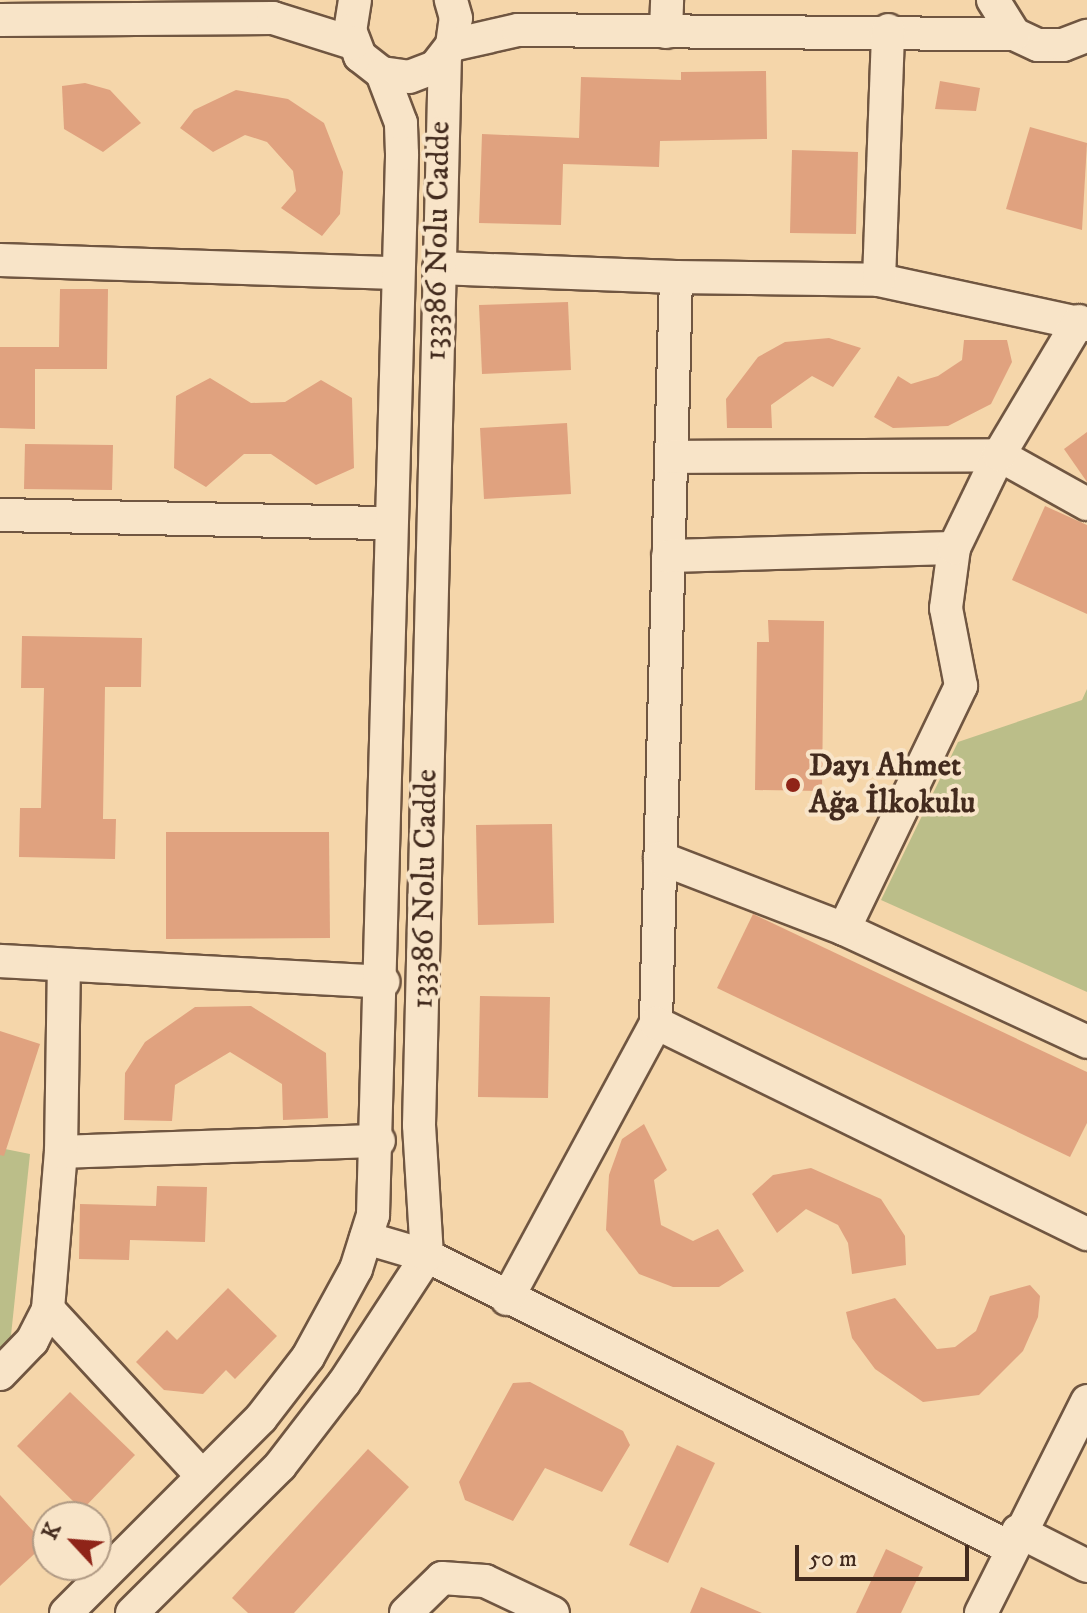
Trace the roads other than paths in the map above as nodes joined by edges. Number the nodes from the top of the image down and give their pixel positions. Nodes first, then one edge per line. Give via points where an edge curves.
1 (451, 0) edge
2 (667, 0) edge
3 (993, 0) edge
4 (352, 1) edge
5 (0, 20) edge
6 (888, 30) junction
7 (666, 32) junction
8 (1014, 34) junction
9 (353, 43) junction
10 (1079, 44) edge
11 (448, 51) junction
12 (382, 73) junction
13 (0, 260) edge
14 (439, 268) junction
15 (396, 273) junction
16 (676, 277) junction
17 (879, 280) junction
18 (1083, 323) edge
19 (999, 455) junction
20 (671, 457) junction
21 (1087, 504) edge
22 (0, 515) edge
23 (389, 523) junction
24 (954, 548) junction
25 (668, 556) junction
26 (660, 858) junction
27 (844, 929) junction
28 (0, 961) edge
29 (64, 965) junction
30 (383, 982) junction
31 (656, 1023) junction
32 (1087, 1042) edge
33 (379, 1141) junction
34 (61, 1152) junction
35 (1087, 1234) edge
36 (366, 1238) junction
37 (427, 1256) junction
38 (507, 1299) junction
39 (48, 1309) junction
40 (0, 1374) edge
41 (1087, 1401) edge
42 (202, 1476) junction
43 (1013, 1539) junction
44 (1087, 1566) edge
45 (66, 1613) edge
46 (132, 1613) edge
47 (406, 1613) edge
48 (553, 1613) edge
49 (981, 1613) edge

1 - 11 street, 133386 Nolu Cadde via 456,18
2 - 7 street
3 - 8 street
4 - 9 street
5 - 9 street via 273,18
6 - 7 street
6 - 8 street
6 - 17 street
7 - 11 street via 518,30
8 - 10 street via 1038,45
9 - 12 street
11 - 12 street via 409,77
11 - 14 street, 133386 Nolu Cadde
12 - 15 street, 133386 Nolu Cadde via 401,123
13 - 15 street
14 - 16 street
14 - 37 street, 133386 Nolu Cadde via 419,1125
15 - 23 street, 133386 Nolu Cadde
16 - 17 street
16 - 20 street
17 - 18 street
18 - 19 street
19 - 20 street
19 - 21 street
19 - 24 street
20 - 25 street
22 - 23 street
23 - 30 street, 133386 Nolu Cadde
24 - 25 street
24 - 27 street via 946,608 961,686
25 - 26 street
26 - 27 street
26 - 31 street
27 - 32 street
28 - 29 street
29 - 30 street
29 - 34 street
30 - 33 street, 133386 Nolu Cadde
31 - 35 street
31 - 38 street
33 - 34 street
33 - 36 street, 133386 Nolu Cadde
34 - 39 street
36 - 37 street
36 - 42 street, 133386 Nolu Cadde via 356,1269 308,1357 261,1418
37 - 38 street
37 - 46 street via 344,1383 280,1466
38 - 43 street
39 - 40 street via 32,1341
39 - 42 street
41 - 43 street
42 - 45 street, 133386 Nolu Cadde
43 - 44 street
43 - 49 street
47 - 48 street via 442,1578 485,1581

